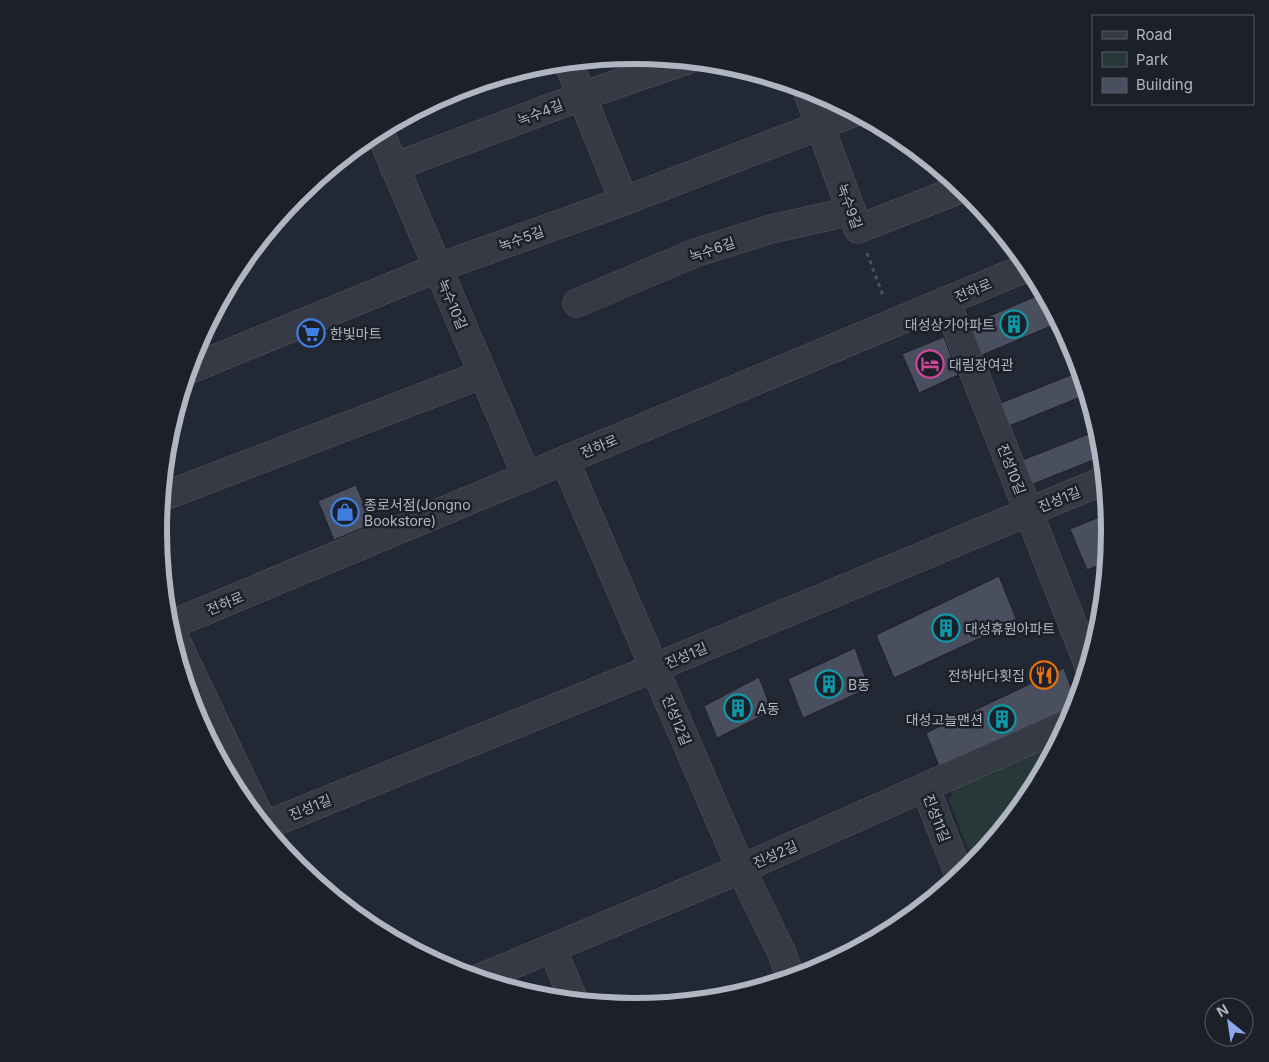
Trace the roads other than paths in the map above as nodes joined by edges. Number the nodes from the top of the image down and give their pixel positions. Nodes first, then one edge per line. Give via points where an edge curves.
1 (671, 66) edge
2 (571, 69) edge
3 (582, 96) junction
4 (810, 98) edge
5 (847, 115) edge
6 (820, 125) junction
7 (382, 138) edge
8 (394, 167) junction
9 (954, 191) edge
10 (624, 201) junction
11 (855, 220) junction
12 (437, 268) junction
13 (1022, 269) edge
14 (946, 301) junction
15 (577, 303) dead end
16 (198, 366) edge
17 (483, 374) junction
18 (565, 460) junction
19 (527, 477) junction
20 (1099, 483) edge
21 (169, 494) edge
22 (1028, 511) junction
23 (176, 622) edge
24 (1085, 656) edge
25 (187, 665) edge
26 (654, 668) junction
27 (1058, 729) edge
28 (925, 787) junction
29 (250, 796) edge
30 (271, 823) edge
31 (741, 869) junction
32 (957, 869) edge
33 (552, 948) junction
34 (789, 971) edge
35 (488, 974) edge
36 (571, 993) edge

1 - 3 street, 녹수4길
2 - 3 street
3 - 8 street, 녹수4길
3 - 10 street
4 - 6 street, 녹수9길
5 - 6 street, 녹수5길
6 - 10 street, 녹수5길
6 - 11 street, 녹수9길
7 - 8 street, 녹수10길
8 - 12 street, 녹수10길
9 - 11 street, 녹수6길
10 - 12 street, 녹수5길
11 - 15 street, 녹수6길 via 771,229 695,253
12 - 16 street, 녹수5길
12 - 17 street, 녹수10길
13 - 14 street, 전하로
14 - 18 street, 전하로
14 - 22 street, 진성10길
17 - 19 street, 녹수10길
17 - 21 street
18 - 19 street, 전하로
18 - 26 street, 진성12길
19 - 23 street, 전하로
20 - 22 street, 진성1길
22 - 24 street, 진성10길
22 - 26 street, 진성1길
25 - 29 street
26 - 30 street, 진성1길
26 - 31 street, 진성12길
27 - 28 street, 진성2길
28 - 31 street, 진성2길
28 - 32 street, 진성11길
31 - 33 street, 진성2길
31 - 34 street, 진성12길
33 - 35 street, 진성2길
33 - 36 street

